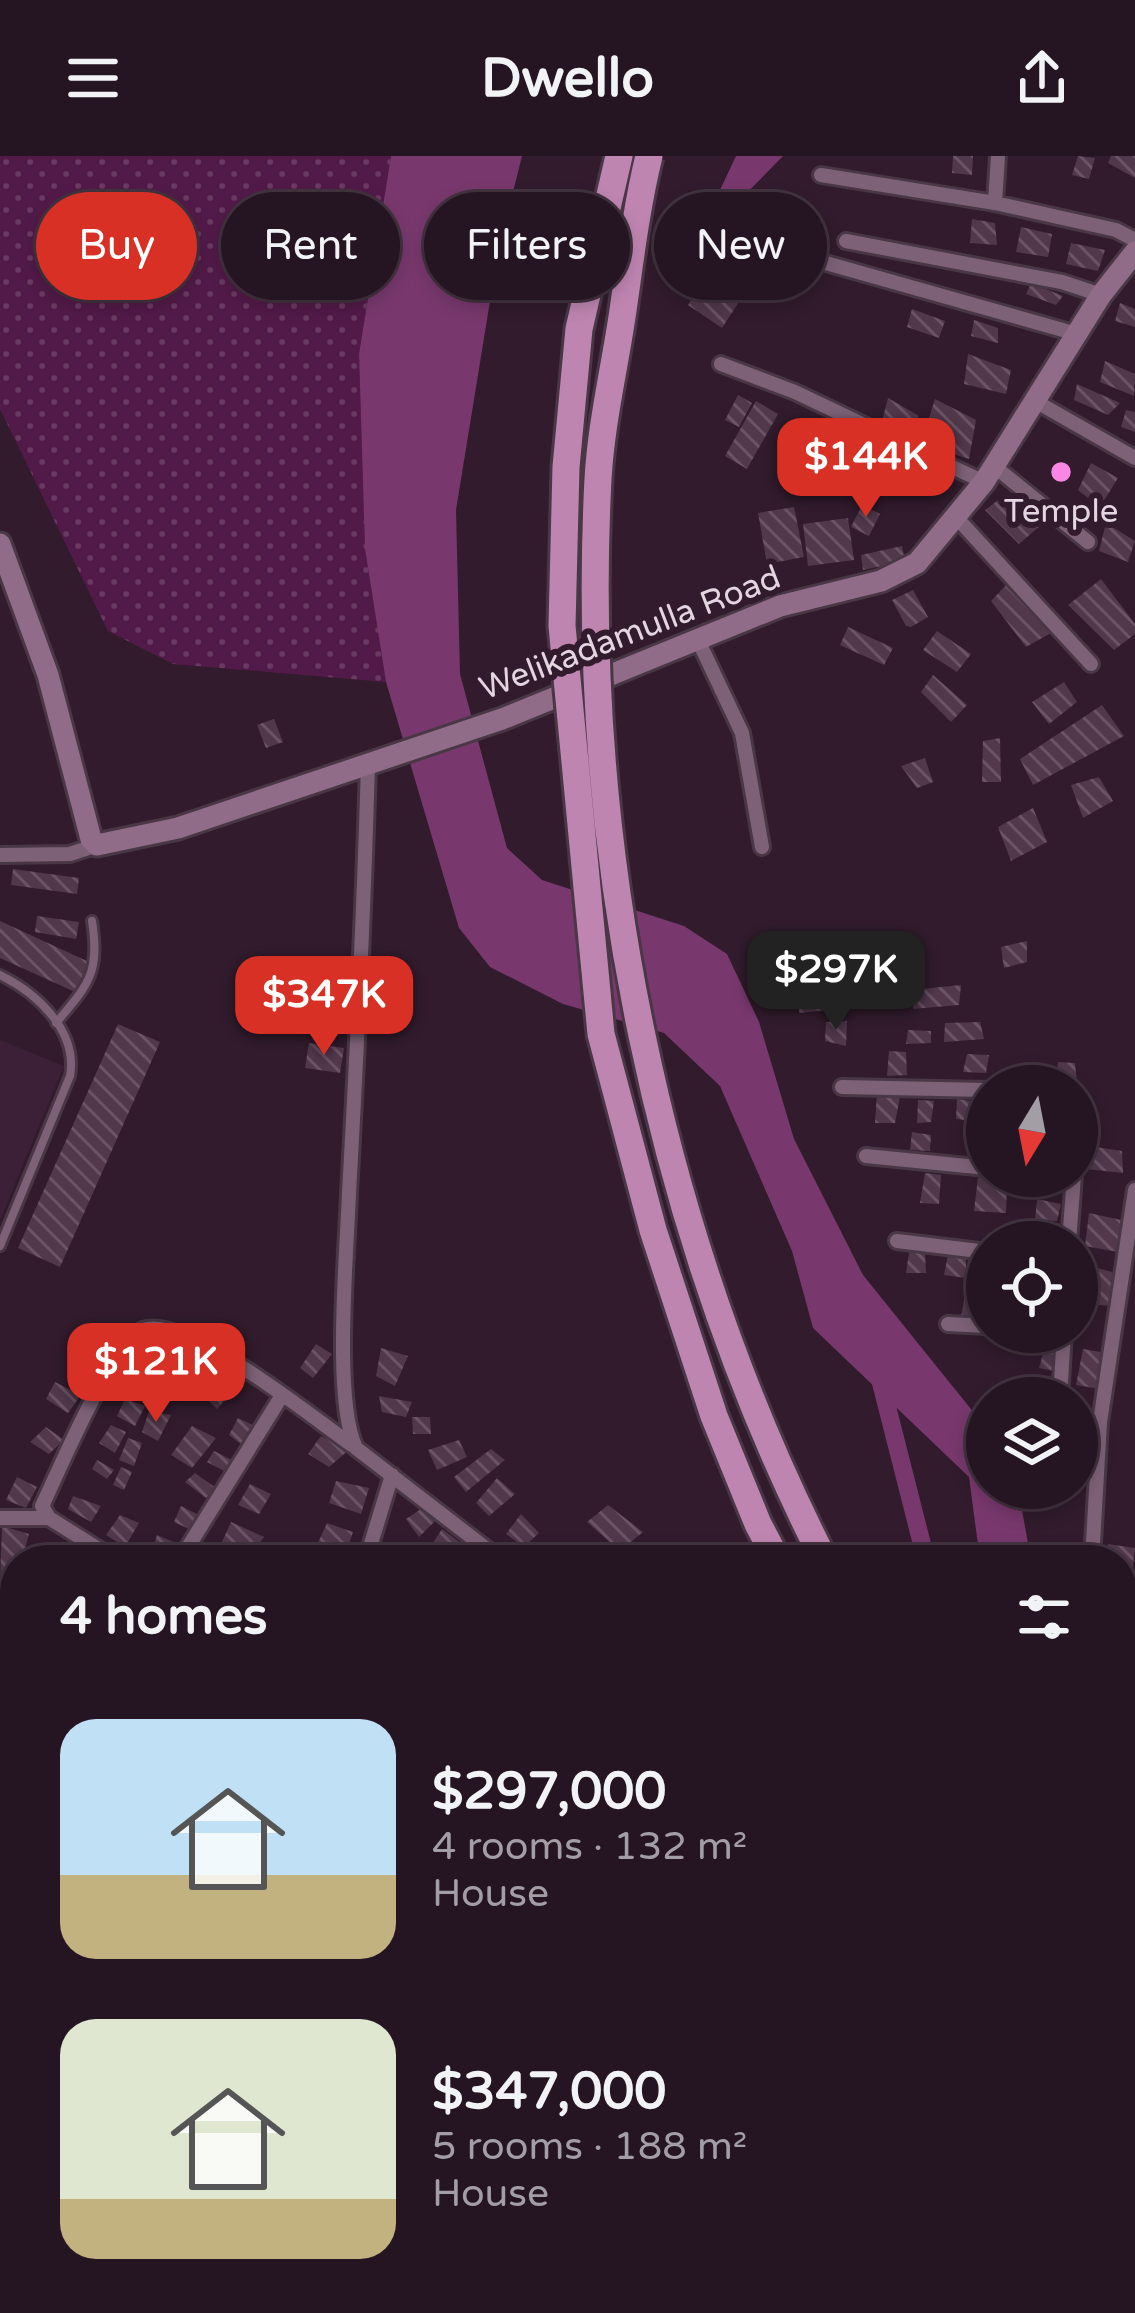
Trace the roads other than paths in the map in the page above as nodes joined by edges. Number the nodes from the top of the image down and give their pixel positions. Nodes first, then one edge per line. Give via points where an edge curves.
1 (619, 156) edge
2 (649, 156) edge
3 (998, 156) edge
4 (821, 175) dead end
5 (995, 202) junction
6 (846, 241) dead end
7 (1133, 254) edge
8 (827, 263) edge
9 (1101, 295) junction
10 (1077, 334) junction
11 (721, 364) dead end
12 (1035, 401) junction
13 (1135, 458) edge
14 (989, 474) junction
15 (956, 518) junction
16 (1088, 542) dead end
17 (0, 544) edge
18 (698, 640) junction
19 (1091, 664) dead end
20 (368, 764) junction
21 (97, 845) junction
22 (762, 848) dead end
23 (0, 855) edge
24 (92, 921) dead end
25 (0, 975) edge
26 (56, 1023) junction
27 (842, 1087) dead end
28 (966, 1090) edge
29 (866, 1156) dead end
30 (966, 1166) edge
31 (1135, 1190) edge
32 (897, 1241) dead end
33 (0, 1246) edge
34 (966, 1249) edge
35 (948, 1324) dead end
36 (966, 1325) edge
37 (281, 1397) junction
38 (1100, 1422) joint
39 (356, 1448) junction
40 (392, 1475) junction
41 (0, 1518) edge
42 (49, 1518) junction
43 (92, 1545) edge
44 (189, 1545) edge
45 (371, 1545) edge
46 (482, 1545) edge
47 (769, 1545) edge
48 (816, 1545) edge
49 (1093, 1545) edge

1 - 47 highway, bridge via 578,329 562,626 601,1034 700,1375
2 - 48 highway, bridge via 598,474 595,608 608,815 641,1036 718,1320
3 - 5 street
4 - 5 street
5 - 7 street via 1116,230
6 - 9 street
7 - 9 street, Welikadamulla Road
8 - 10 street
9 - 10 street, Welikadamulla Road
10 - 12 street, Welikadamulla Road
11 - 14 street
12 - 13 street
12 - 14 street, Welikadamulla Road
14 - 15 street, Welikadamulla Road
14 - 16 street
15 - 18 street, Welikadamulla Road via 917,563 881,581 780,607
15 - 19 street
17 - 21 street
18 - 20 street, Welikadamulla Road
18 - 22 street via 742,733
20 - 21 street, Welikadamulla Road via 178,828
20 - 39 street via 345,1280 345,1375
21 - 23 street, Welikadamulla Road via 70,854
24 - 26 lane via 96,963 88,986
25 - 26 lane via 32,994
26 - 33 lane via 73,1061 70,1076
27 - 28 street
29 - 30 street
31 - 38 street
32 - 34 street
35 - 36 street
37 - 39 street
37 - 42 street via 217,1348 144,1329 100,1387 42,1506
37 - 44 street
38 - 49 street
39 - 40 street
40 - 45 street
40 - 46 street
41 - 42 street
42 - 43 street

